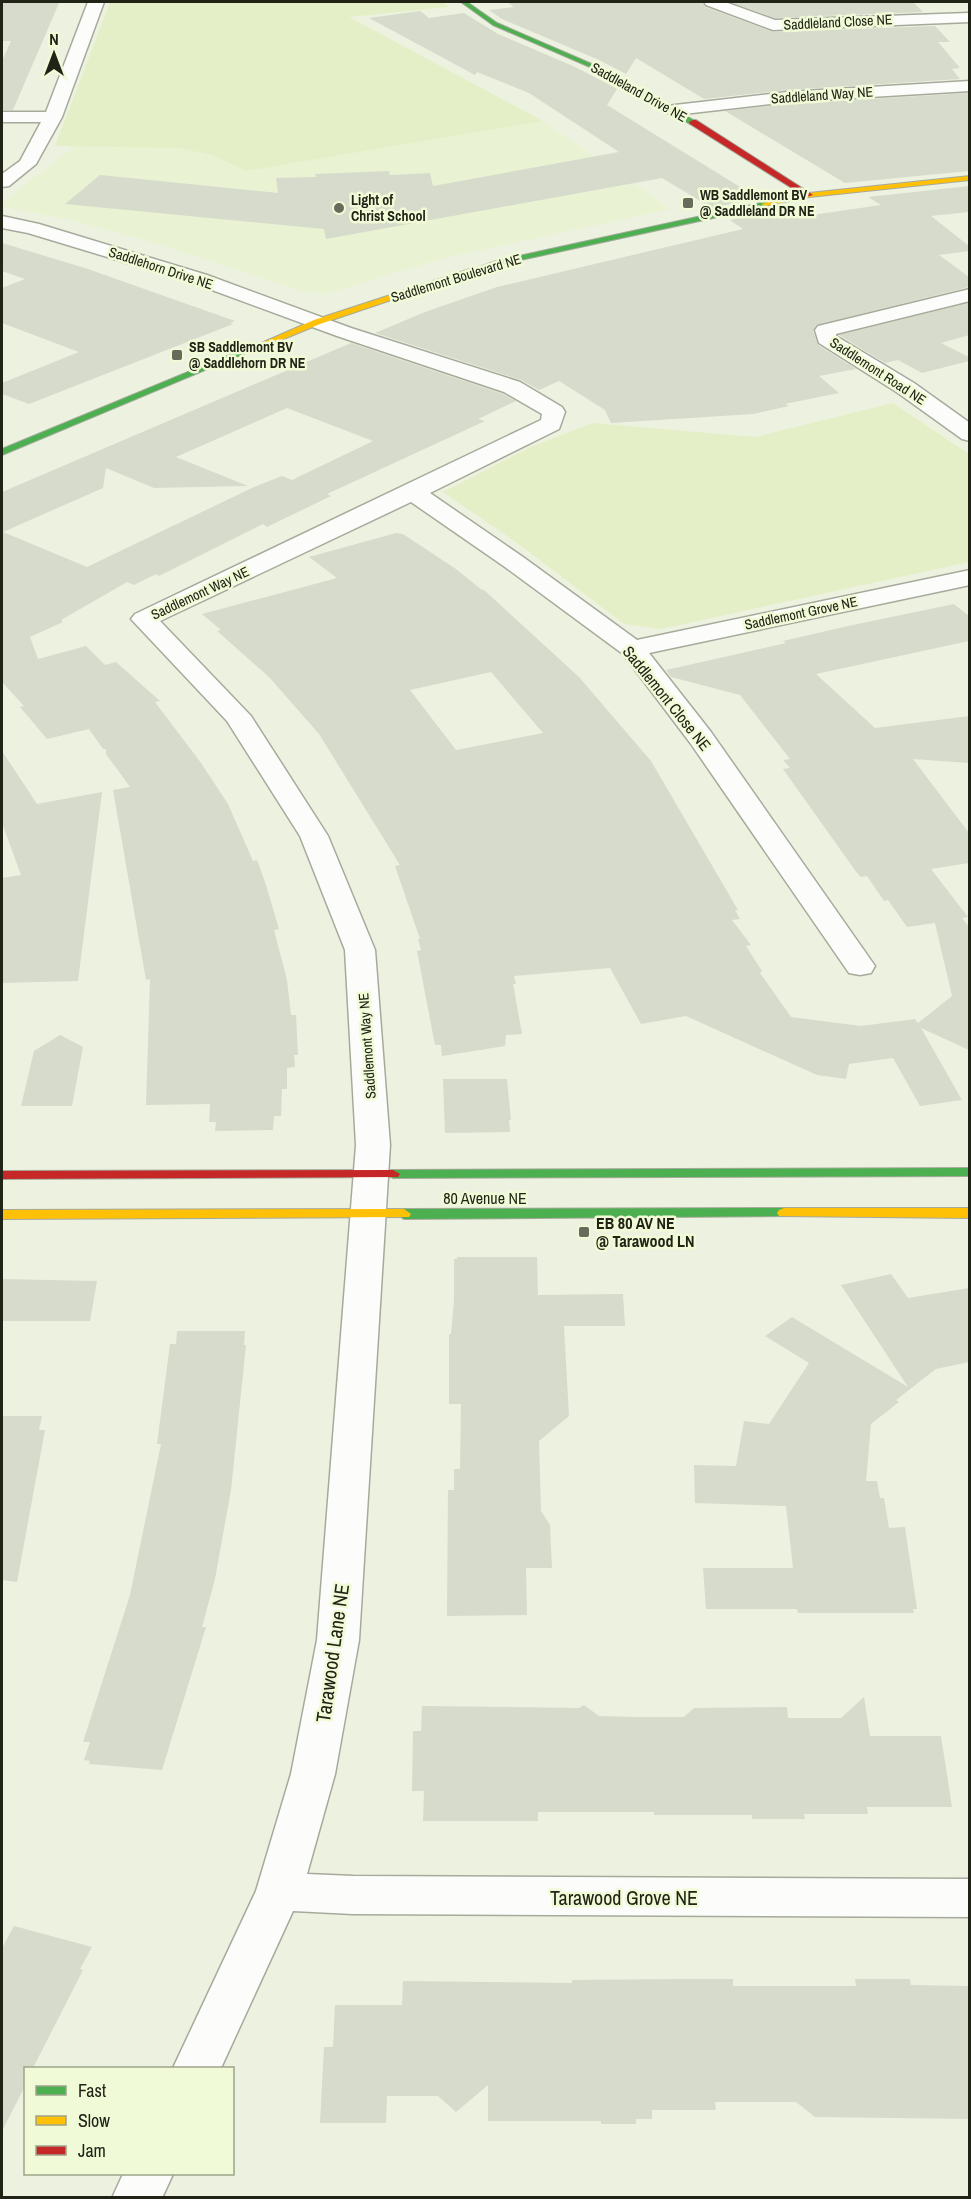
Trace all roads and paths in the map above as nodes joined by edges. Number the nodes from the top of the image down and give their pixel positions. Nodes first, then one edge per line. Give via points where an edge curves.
1 (96, 2) edge
2 (464, 2) edge
3 (712, 2) edge
4 (960, 2) edge
5 (969, 19) edge
6 (969, 86) edge
7 (675, 110) junction
8 (2, 117) edge
9 (52, 117) junction
10 (969, 178) edge
11 (2, 182) edge
12 (809, 195) junction
13 (2, 222) edge
14 (969, 295) edge
15 (317, 322) junction
16 (969, 434) edge
17 (2, 452) edge
18 (413, 492) junction
19 (969, 577) edge
20 (632, 650) junction
21 (860, 966) dead end
22 (969, 1172) edge
23 (2, 1174) edge
24 (371, 1174) junction
25 (969, 1213) edge
26 (2, 1215) edge
27 (369, 1215) junction
28 (279, 1892) junction
29 (969, 1898) edge
30 (197, 2067) edge
31 (148, 2175) edge
32 (137, 2198) edge

1 - 9 street
2 - 7 street, Saddleland Drive NE via 495,24 592,66
3 - 5 street, Saddleland Close NE via 773,25
4 - 5 street, Saddleland Close NE
6 - 7 street, Saddleland Way NE via 787,97
7 - 12 street, Saddleland Drive NE
8 - 9 street
9 - 11 street via 27,164
10 - 12 street, Saddlemont Boulevard NE
12 - 15 street, Saddlemont Boulevard NE via 496,263
13 - 15 street, Saddlehorn Drive NE via 200,279
14 - 16 street, Saddlemont Road NE via 825,330 826,339 906,388
15 - 17 street, Saddlemont Boulevard NE
15 - 18 street, Saddlemont Way NE via 512,387 554,412 551,424
18 - 20 street, Saddlemont Close NE
18 - 24 street, Saddlemont Way NE via 144,619 238,717 314,836 360,950 374,1145
19 - 20 street, Saddlemont Grove NE
20 - 21 street, Saddlemont Close NE via 701,738
22 - 24 street, 80 Avenue NE
23 - 24 street, 80 Avenue NE
24 - 27 street, Saddlemont Way NE
25 - 27 street, 80 Avenue NE
26 - 27 street, 80 Avenue NE
27 - 28 street, Tarawood Lane NE via 338,1640 313,1774
28 - 29 street, Tarawood Grove NE
28 - 30 street, Tarawood Lane NE
31 - 32 street

